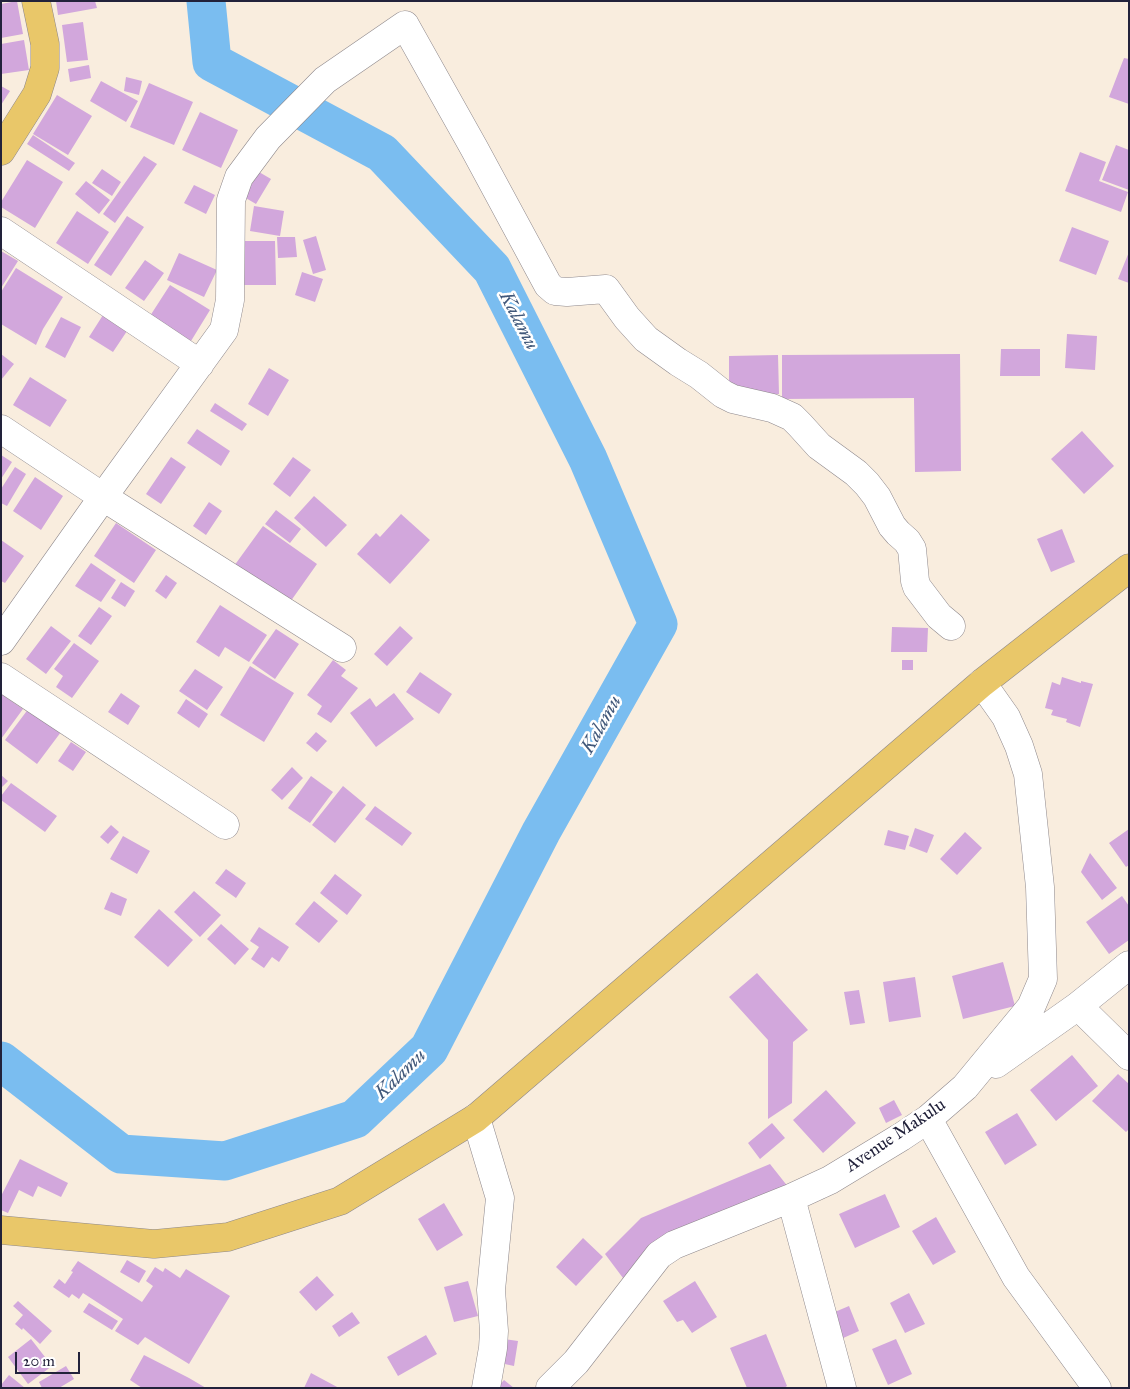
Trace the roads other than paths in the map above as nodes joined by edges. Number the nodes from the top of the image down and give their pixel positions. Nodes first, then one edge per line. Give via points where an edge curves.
1 (36, 1) edge
2 (1, 151) edge
3 (1, 231) edge
4 (200, 364) junction
5 (1, 429) edge
6 (103, 497) junction
7 (1129, 568) edge
8 (951, 626) dead end
9 (1, 641) edge
10 (342, 648) dead end
11 (1, 677) edge
12 (982, 683) junction
13 (225, 825) dead end
14 (1129, 965) edge
15 (1078, 1006) junction
16 (1129, 1056) edge
17 (965, 1087) junction
18 (476, 1118) junction
19 (928, 1119) junction
20 (791, 1198) junction
21 (1, 1230) edge
22 (486, 1388) edge
23 (550, 1388) edge
24 (842, 1388) edge
25 (1097, 1388) edge

1 - 2 main road via 45,44 45,68 37,94
3 - 4 street
4 - 6 street
4 - 8 street via 224,330 227,316 231,200 239,177 268,138 325,80 405,25 548,285 555,291 567,292 606,289 646,339 723,394 792,417 818,446 856,473 877,497 892,526 912,549 917,587
5 - 6 street
6 - 9 street
6 - 10 street
7 - 12 main road
11 - 13 street
12 - 17 street, Avenue Makulu via 1006,717 1028,774 1040,887 1043,979 1032,1007
12 - 18 main road
14 - 15 street
15 - 16 street
15 - 17 street
17 - 19 street, Avenue Makulu
18 - 21 main road via 340,1201 228,1237 154,1244
18 - 22 street via 500,1198 491,1290 493,1348
19 - 20 street, Avenue Makulu via 830,1180
19 - 25 street via 1016,1277
20 - 23 street, Avenue Makulu via 674,1245 659,1255 576,1362
20 - 24 street

